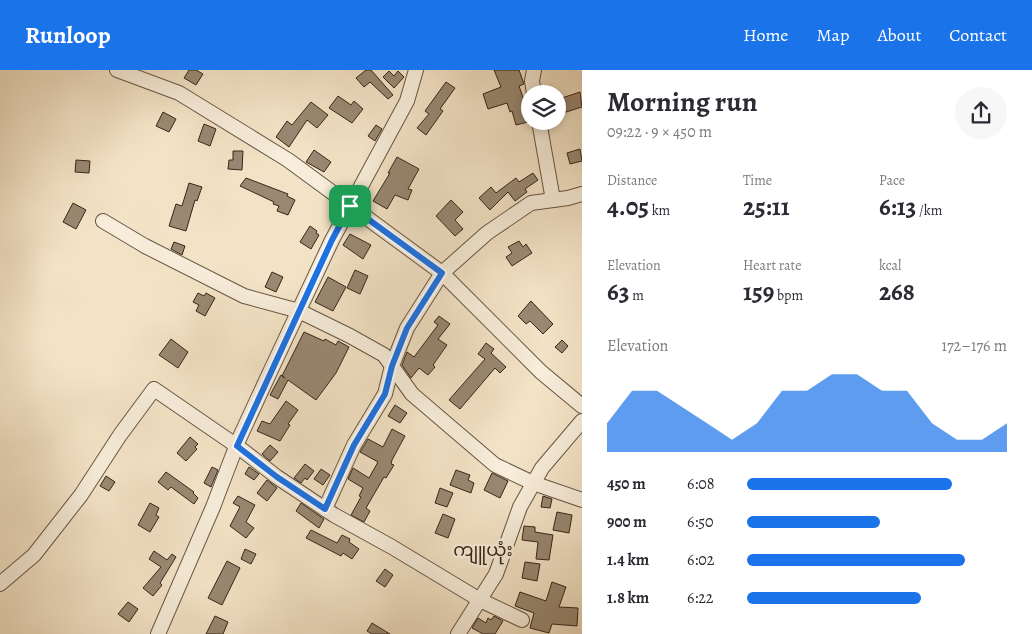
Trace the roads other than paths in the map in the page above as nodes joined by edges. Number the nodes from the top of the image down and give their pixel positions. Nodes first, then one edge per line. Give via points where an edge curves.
1 (117, 70) edge
2 (416, 70) edge
3 (534, 70) edge
4 (533, 85) edge
5 (541, 130) edge
6 (582, 194) edge
7 (553, 200) junction
8 (350, 206) junction
9 (103, 221) dead end
10 (442, 273) junction
11 (298, 311) junction
12 (392, 366) junction
13 (582, 406) edge
14 (582, 421) edge
15 (237, 446) junction
16 (534, 483) junction
17 (582, 500) edge
18 (325, 509) junction
19 (0, 584) edge
20 (480, 600) junction
21 (522, 620) dead end
22 (158, 634) edge
23 (458, 634) edge

1 - 8 street via 179,93 288,160
2 - 8 street via 407,101
3 - 4 street
5 - 7 street
6 - 7 street
7 - 10 street via 531,203 487,233
8 - 10 street
8 - 11 street
9 - 11 street via 244,296
10 - 12 street via 407,328
10 - 13 street via 540,372
11 - 12 street via 384,355
11 - 15 street
12 - 16 street via 412,394 495,466
12 - 18 street via 385,394 354,445
14 - 16 street via 542,468
15 - 18 street
15 - 19 street via 154,389 81,495 34,555
15 - 22 street
16 - 17 street
16 - 20 street via 520,507 496,574
18 - 20 street
20 - 21 street
20 - 23 street

